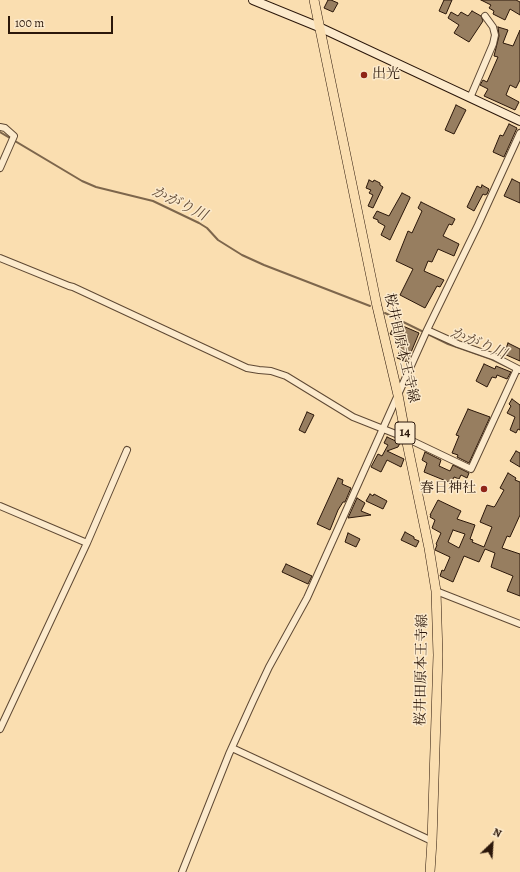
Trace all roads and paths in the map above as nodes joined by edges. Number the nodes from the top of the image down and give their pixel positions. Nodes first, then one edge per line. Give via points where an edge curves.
1 (253, 0) edge
2 (314, 0) edge
3 (485, 16) dead end
4 (319, 27) junction
5 (470, 98) junction
6 (520, 121) edge
7 (0, 127) edge
8 (520, 133) edge
9 (0, 168) edge
10 (0, 258) edge
11 (427, 330) junction
12 (519, 369) edge
13 (398, 395) junction
14 (382, 428) junction
15 (406, 438) junction
16 (127, 450) dead end
17 (0, 506) edge
18 (87, 543) junction
19 (436, 591) junction
20 (520, 624) edge
21 (0, 729) edge
22 (232, 748) junction
23 (432, 841) junction
24 (182, 872) edge
25 (430, 872) edge

1 - 4 street
2 - 4 main road, 桜井田原本王寺線 / 14
3 - 5 street via 493,27 493,44
4 - 5 street
4 - 13 main road, 桜井田原本王寺線 / 14
5 - 6 street
7 - 9 street via 14,136
8 - 11 street
10 - 14 street via 73,287 247,368 286,376 353,417
11 - 12 street
11 - 13 street
12 - 15 street via 471,469
13 - 14 street
13 - 15 main road, 桜井田原本王寺線 / 14
14 - 15 street
14 - 22 street via 307,598 269,667
15 - 19 main road, 桜井田原本王寺線 / 14
16 - 18 street
17 - 18 street
18 - 21 street
19 - 20 street
19 - 23 main road, 桜井田原本王寺線 / 14 via 438,655
22 - 23 street
22 - 24 street
23 - 25 main road, 桜井田原本王寺線 / 14

